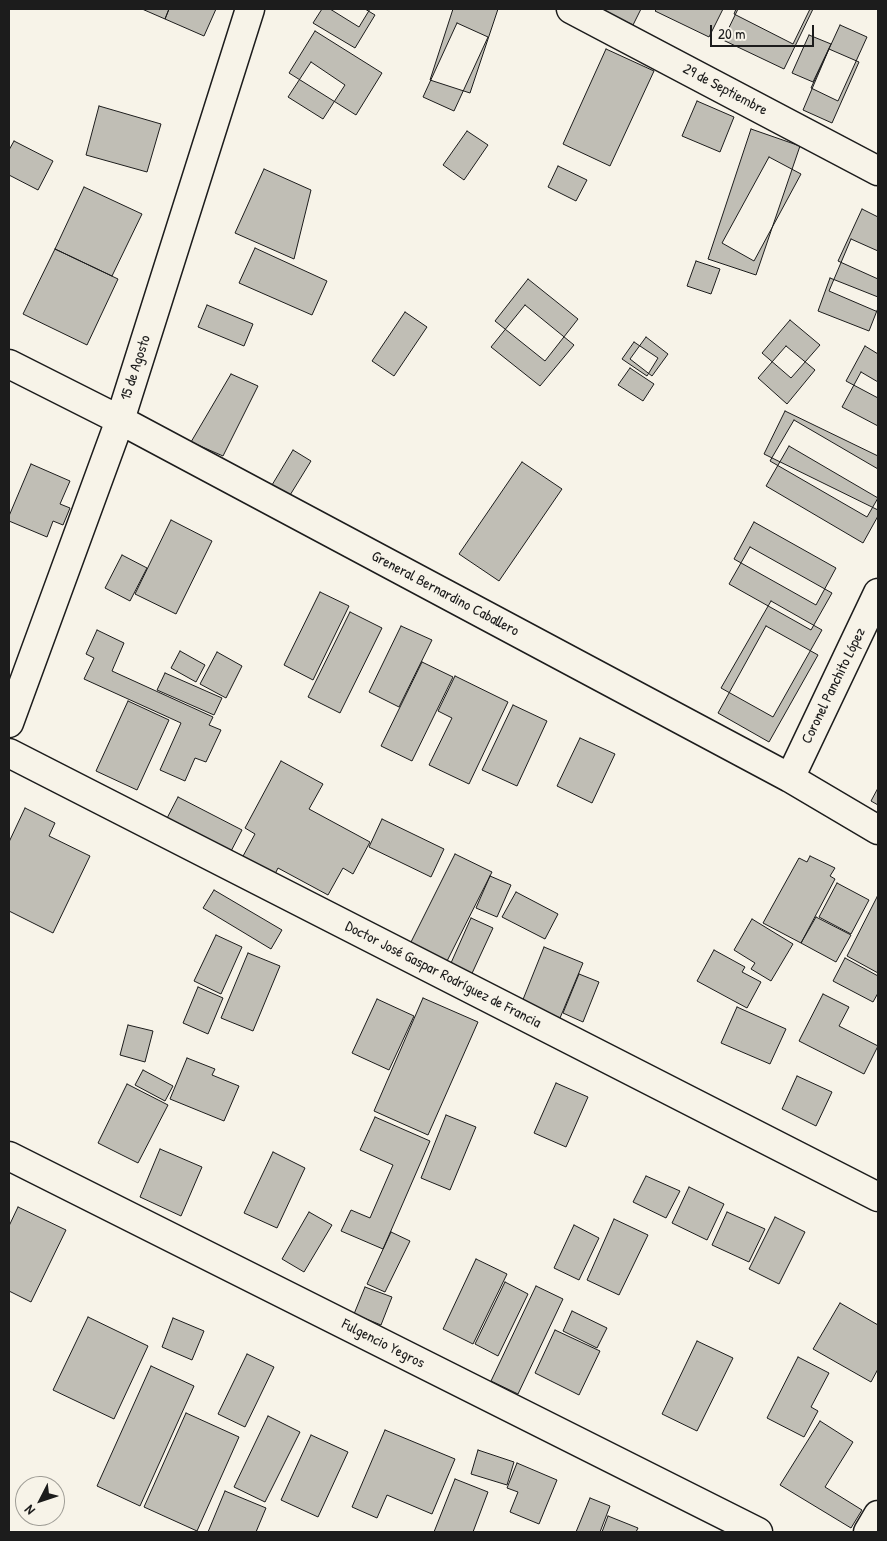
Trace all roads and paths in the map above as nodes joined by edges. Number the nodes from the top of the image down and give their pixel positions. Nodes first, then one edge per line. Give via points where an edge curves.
1 (250, 9) edge
2 (571, 9) edge
3 (878, 171) edge
4 (9, 364) edge
5 (120, 420) junction
6 (878, 594) edge
7 (9, 723) edge
8 (9, 753) edge
9 (790, 778) junction
10 (878, 830) edge
11 (9, 1156) edge
12 (878, 1198) edge
13 (878, 1515) edge
14 (758, 1532) edge
15 (868, 1532) edge

1 - 5 street, 15 de Agosto
2 - 3 street, 29 de Septiembre
4 - 5 street, Greneral Bernardino Caballero
5 - 7 street, 15 de Agosto
5 - 9 street, Greneral Bernardino Caballero
6 - 9 street, Coronel Panchito López
8 - 12 street, Doctor José Gaspar Rodríguez de Francia
9 - 10 street, Greneral Bernardino Caballero
11 - 14 street, Fulgencio Yegros
13 - 15 street

